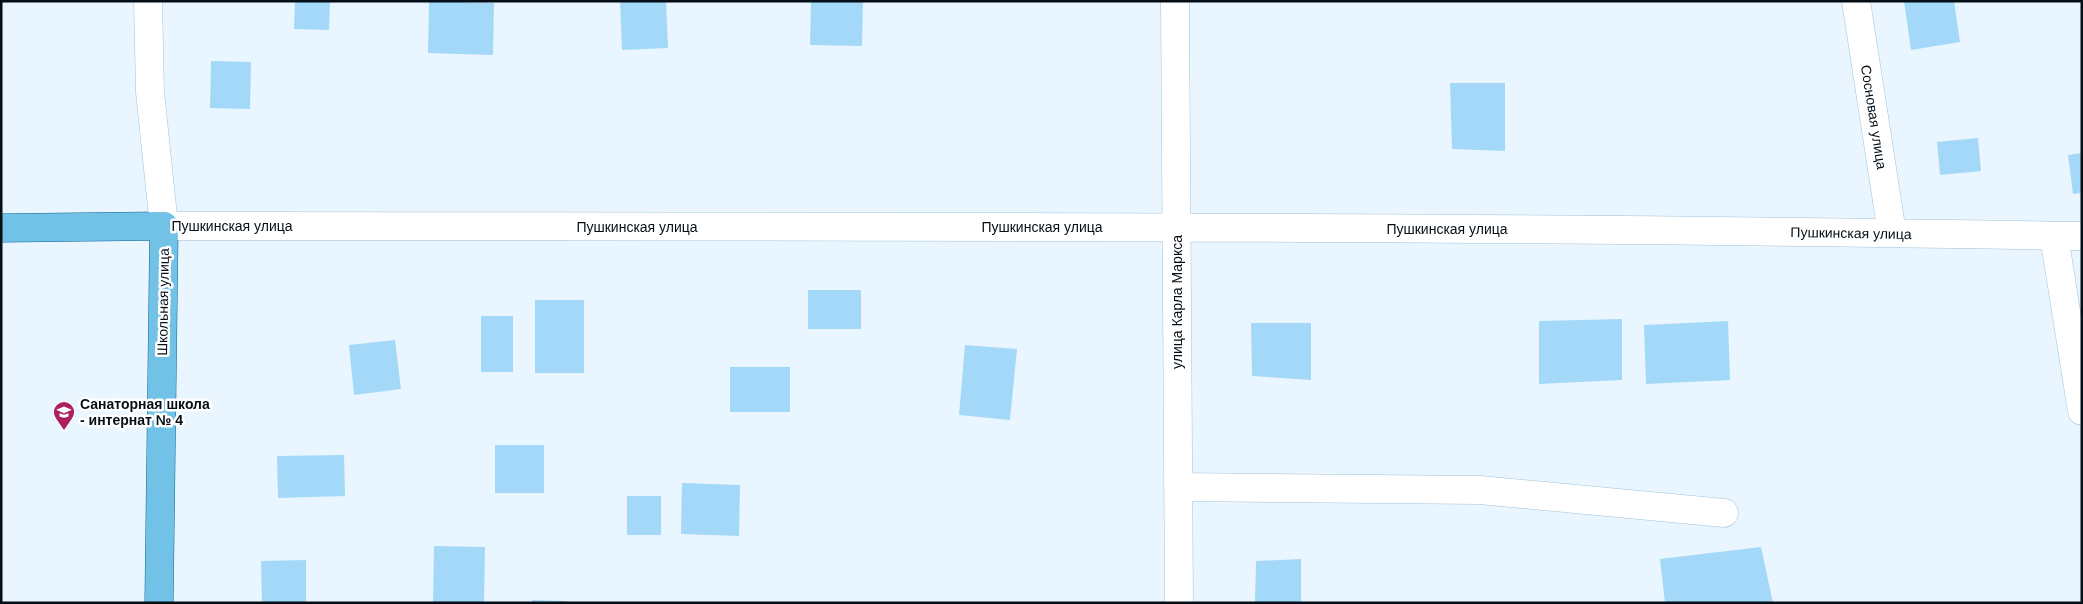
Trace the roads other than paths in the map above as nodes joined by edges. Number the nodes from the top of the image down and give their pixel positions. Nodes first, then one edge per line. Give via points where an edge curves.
1 (148, 1) edge
2 (1175, 1) edge
3 (1856, 1) edge
4 (164, 226) junction
5 (1176, 227) junction
6 (1, 228) edge
7 (1892, 233) junction
8 (2054, 236) junction
9 (2082, 236) edge
10 (2082, 411) edge
11 (1178, 487) junction
12 (1724, 512) dead end
13 (159, 603) edge
14 (1179, 603) edge

1 - 4 street, Школьная улица via 150,92
2 - 5 street, улица Карла Маркса
3 - 7 street, Сосновая улица
4 - 5 street, Пушкинская улица
4 - 6 main road, Пушкинская улица
4 - 13 main road, Школьная улица
5 - 7 street, Пушкинская улица
5 - 11 street, улица Карла Маркса
7 - 8 street, Пушкинская улица
8 - 9 street, Пушкинская улица
8 - 10 street
11 - 12 street via 1480,490
11 - 14 street, улица Карла Маркса

